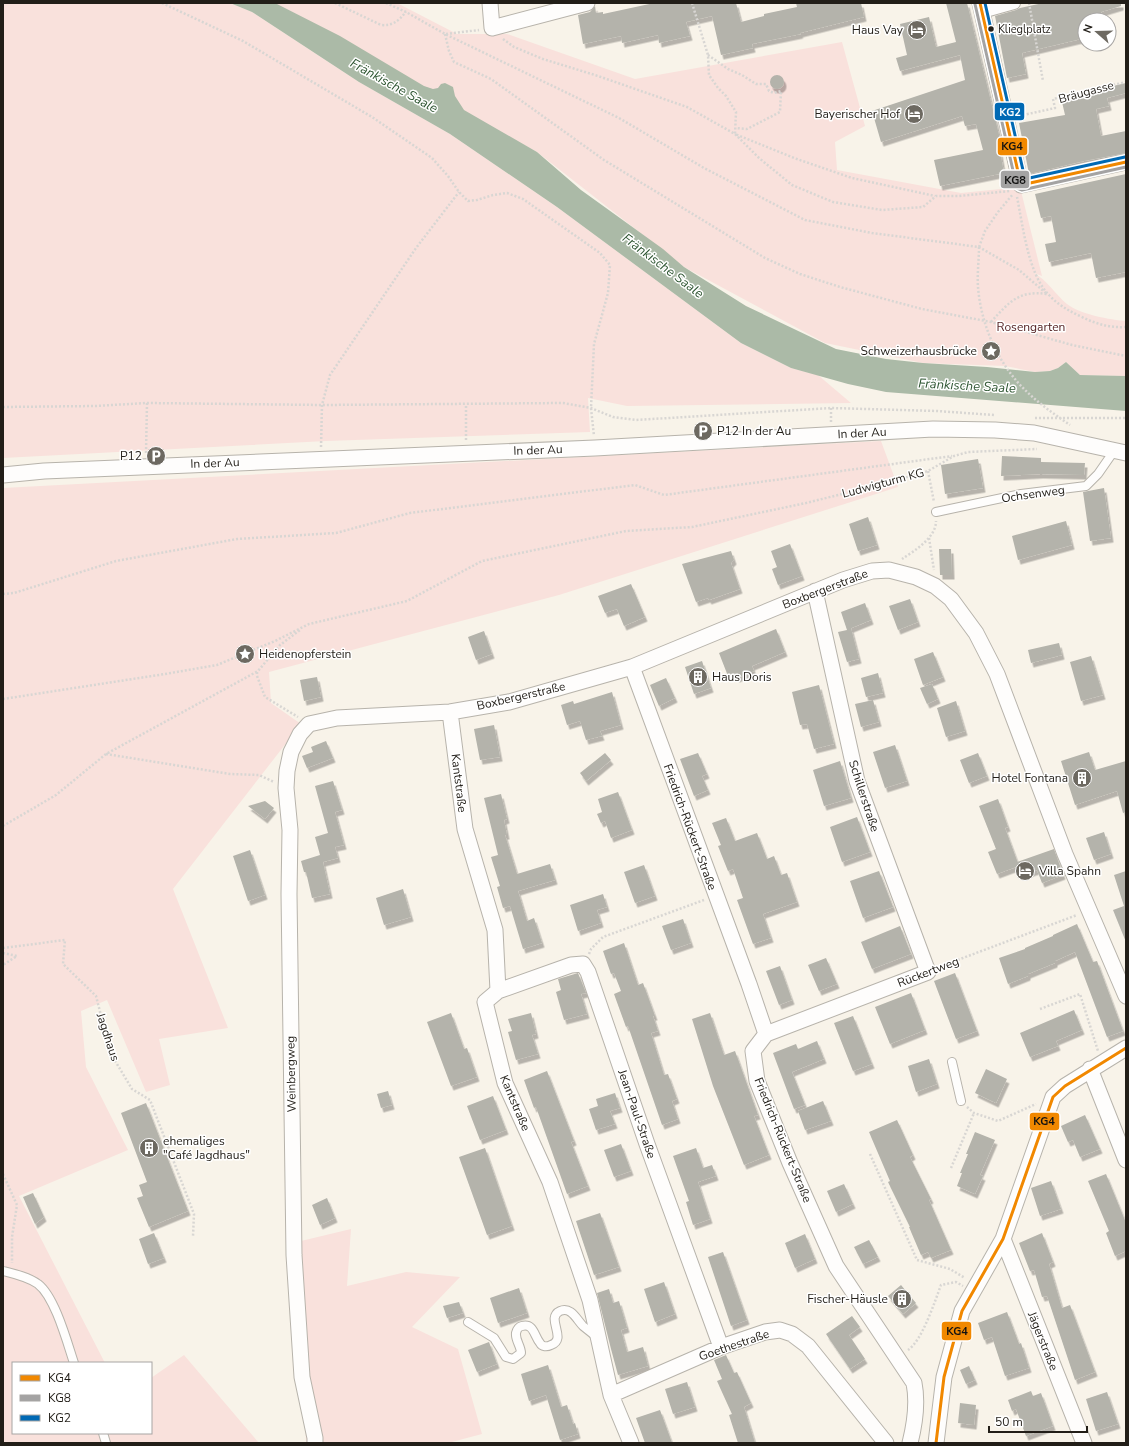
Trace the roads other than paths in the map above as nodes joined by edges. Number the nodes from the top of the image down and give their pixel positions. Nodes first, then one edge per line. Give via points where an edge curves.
1 (490, 3) edge
2 (587, 3) edge
3 (1014, 3) edge
4 (981, 8) edge
5 (1126, 162) edge
6 (1120, 452) edge
7 (3, 474) edge
8 (936, 512) road end
9 (815, 591) junction
10 (632, 667) junction
11 (450, 712) junction
12 (316, 722) joint
13 (928, 972) joint
14 (498, 991) junction
15 (1126, 996) edge
16 (766, 1034) junction
17 (1126, 1048) edge
18 (952, 1062) dead end
19 (1096, 1066) junction
20 (961, 1101) road end
21 (1126, 1160) edge
22 (1003, 1239) junction
23 (7, 1272) edge
24 (468, 1322) dead end
25 (598, 1338) junction
26 (721, 1347) junction
27 (74, 1362) edge
28 (611, 1395) junction
29 (315, 1443) edge
30 (631, 1443) edge
31 (886, 1443) edge
32 (910, 1443) edge
33 (936, 1443) edge
34 (1084, 1443) edge

1 - 2 street via 492,28
3 - 4 street
4 - 5 street via 1006,119 1018,188
6 - 7 street, In der Au via 1026,432 933,429 595,448 146,464
6 - 8 lane, Ochsenweg via 1086,486 1021,494
9 - 10 street, Boxbergerstraße
9 - 13 street, Schillerstraße via 857,781
9 - 15 street, Boxbergerstraße via 865,573 889,570 916,577 935,586 951,599 985,648 997,674 1065,854
10 - 11 street, Boxbergerstraße via 509,702
10 - 16 street, Friedrich-Rückert-Straße
11 - 12 street, Boxbergerstraße via 336,718
11 - 14 street, Kantstraße via 465,829 495,930
12 - 29 street, Weinbergweg via 300,734 291,752 286,788 290,830 294,1255 302,1377
13 - 16 street, Rückertweg
14 - 25 street, Kantstraße via 485,1002 504,1083 550,1182 590,1300
14 - 26 street, Jean-Paul-Straße via 571,965 583,964
16 - 32 street, Friedrich-Rückert-Straße via 753,1051 757,1081 836,1266 914,1383 917,1397
17 - 19 street
18 - 20 lane
19 - 21 street
19 - 22 street via 1053,1097
22 - 33 street via 962,1310 944,1377
22 - 34 street, Jägerstraße
23 - 27 lane via 38,1284 49,1297
24 - 25 lane via 494,1338 506,1357 513,1360 521,1353 516,1336 517,1329 527,1326 535,1332 543,1346 554,1344 558,1334 555,1317 562,1310 572,1313
25 - 28 street, Kantstraße
26 - 28 street, Goethestraße
26 - 31 street, Goethestraße via 765,1332 780,1330 792,1334 808,1346
28 - 30 street, Kantstraße

